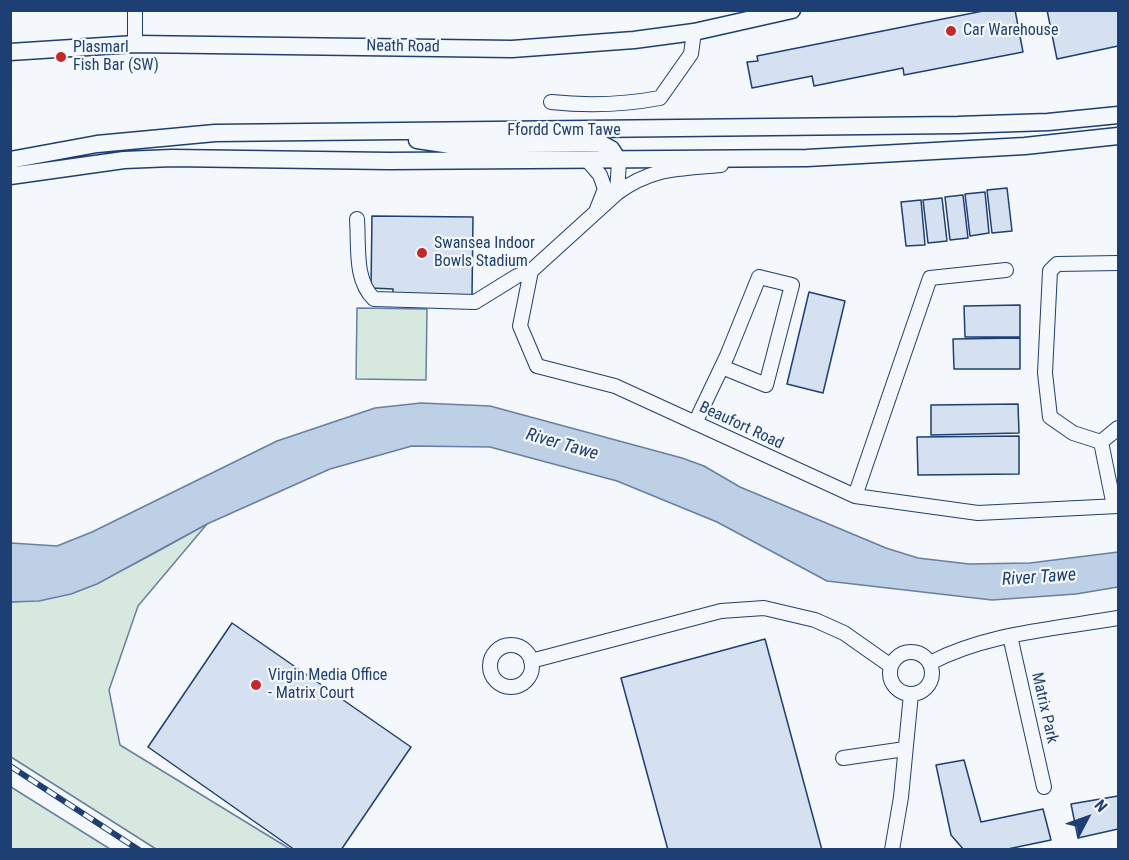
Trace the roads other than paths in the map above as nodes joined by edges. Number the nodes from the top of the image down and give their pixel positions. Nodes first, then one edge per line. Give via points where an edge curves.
1 (135, 10) edge
2 (792, 10) edge
3 (757, 14) edge
4 (694, 32) junction
5 (135, 44) junction
6 (10, 52) edge
7 (551, 102) dead end
8 (1119, 115) edge
9 (360, 132) junction
10 (1119, 136) edge
11 (807, 158) junction
12 (10, 160) edge
13 (588, 161) junction
14 (619, 161) junction
15 (10, 176) edge
16 (617, 193) junction
17 (595, 213) junction
18 (357, 219) dead end
19 (1119, 263) edge
20 (1006, 270) dead end
21 (531, 271) junction
22 (722, 367) junction
23 (695, 423) junction
24 (1119, 428) edge
25 (1101, 442) junction
26 (855, 496) junction
27 (1116, 506) edge
28 (1119, 618) edge
29 (1011, 636) junction
30 (531, 661) dead end
31 (930, 663) junction
32 (891, 666) junction
33 (911, 694) junction
34 (905, 749) junction
35 (843, 758) dead end
36 (1044, 787) dead end
37 (892, 849) edge

1 - 5 street
2 - 3 main road, Neath Road
3 - 4 main road, Neath Road
4 - 5 main road, Neath Road via 512,49
4 - 7 street via 691,54 660,98 624,105
5 - 6 main road, Neath Road
8 - 9 main road, Ffordd Cwm Tawe via 958,125
9 - 12 main road, Ffordd Cwm Tawe via 214,133 149,138
9 - 14 main road via 451,145 600,143 611,149
10 - 11 main road, Ffordd Cwm Tawe via 1025,146
11 - 14 main road, Ffordd Cwm Tawe
11 - 16 street via 661,171 636,179
13 - 14 main road, Ffordd Cwm Tawe
13 - 15 main road, Ffordd Cwm Tawe via 172,158 124,160
13 - 17 street via 605,189
14 - 16 street
16 - 17 street
17 - 21 street
18 - 21 street via 364,290 374,299 475,302
19 - 25 street via 1057,264 1050,271 1045,373 1050,417 1073,433
20 - 26 street via 930,278
21 - 23 street, Beaufort Road via 520,326 537,366 615,386
22 - 22 street via 759,278 792,285 766,385
22 - 23 street
23 - 26 street, Beaufort Road
24 - 25 street
25 - 27 street
26 - 27 street, Beaufort Road via 978,513
28 - 29 street
29 - 31 street via 957,649
29 - 36 street, Matrix Park
30 - 32 street via 721,611 764,608 815,620 844,633
31 - 32 street via 912,652 897,657
31 - 33 street via 929,684
32 - 33 street via 894,685
33 - 34 street
34 - 35 street
34 - 37 street

